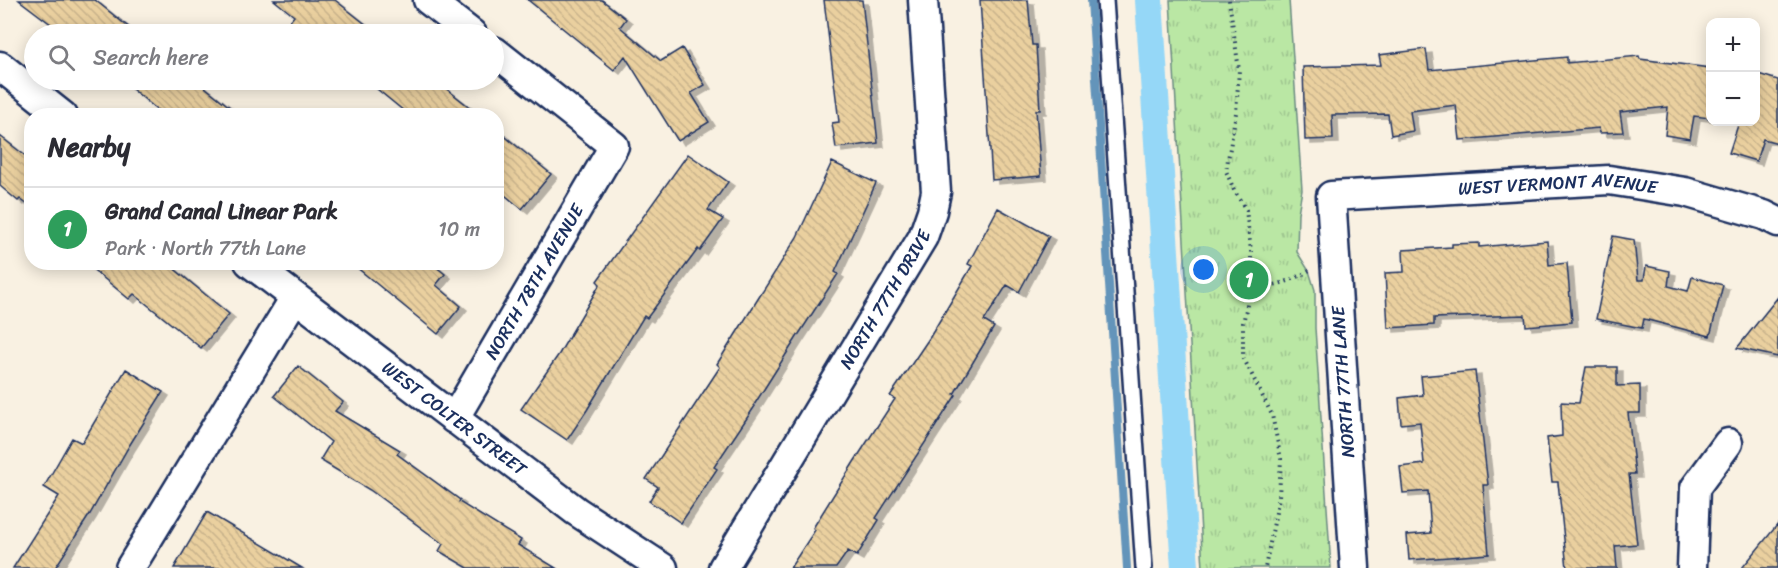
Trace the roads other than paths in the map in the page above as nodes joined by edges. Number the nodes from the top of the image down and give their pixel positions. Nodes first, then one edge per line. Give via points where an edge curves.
1 (428, 0) edge
2 (923, 0) edge
3 (1105, 0) edge
4 (459, 24) edge
5 (504, 59) edge
6 (0, 66) edge
7 (24, 85) edge
8 (30, 90) edge
9 (53, 108) edge
10 (1331, 196) joint
11 (1778, 222) edge
12 (259, 270) edge
13 (294, 299) junction
14 (454, 419) junction
15 (1728, 443) dead end
16 (130, 568) edge
17 (663, 568) edge
18 (723, 568) edge
19 (1144, 568) edge
20 (1354, 568) edge
21 (1692, 568) edge

1 - 4 street
2 - 18 street, NORTH 77TH DRIVE via 936,192 926,228
3 - 19 lane
5 - 14 street, NORTH 78TH AVENUE via 614,146
6 - 7 street
8 - 9 street
10 - 11 street, WEST VERMONT AVENUE via 1609,180 1685,192
10 - 20 street, NORTH 77TH LANE
12 - 13 street, WEST COLTER STREET
13 - 14 street, WEST COLTER STREET
13 - 16 street
14 - 17 street, WEST COLTER STREET via 576,511
15 - 21 street via 1695,488

